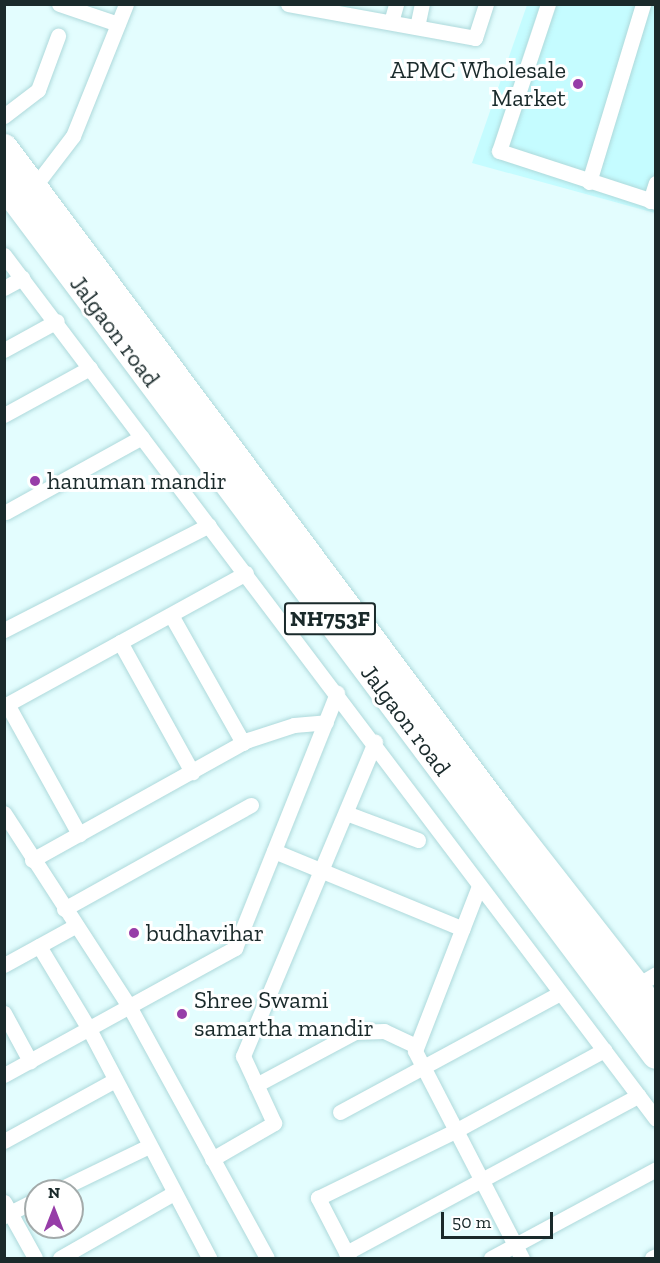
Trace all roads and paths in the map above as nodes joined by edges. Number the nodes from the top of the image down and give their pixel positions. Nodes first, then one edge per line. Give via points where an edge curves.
1 (59, 4) edge
2 (126, 4) edge
3 (288, 4) edge
4 (396, 4) edge
5 (422, 4) edge
6 (486, 4) edge
7 (548, 4) edge
8 (643, 4) edge
9 (330, 8) edge
10 (391, 22) junction
11 (118, 24) junction
12 (417, 27) junction
13 (58, 36) dead end
14 (4, 116) edge
15 (4, 148) edge
16 (589, 182) junction
17 (656, 183) edge
18 (4, 184) edge
19 (34, 187) junction
20 (653, 202) edge
21 (4, 255) edge
22 (22, 278) junction
23 (4, 288) edge
24 (57, 321) junction
25 (4, 350) edge
26 (90, 368) junction
27 (4, 415) edge
28 (142, 437) junction
29 (6, 512) dead end
30 (209, 525) junction
31 (246, 573) junction
32 (171, 615) junction
33 (4, 630) edge
34 (120, 642) junction
35 (337, 693) junction
36 (6, 705) edge
37 (326, 722) junction
38 (375, 742) junction
39 (243, 743) junction
40 (192, 771) junction
41 (251, 805) dead end
42 (4, 813) edge
43 (346, 813) junction
44 (79, 834) junction
45 (418, 840) dead end
46 (274, 851) junction
47 (32, 860) junction
48 (322, 871) junction
49 (479, 886) junction
50 (64, 909) junction
51 (75, 926) junction
52 (463, 929) junction
53 (39, 945) junction
54 (4, 965) edge
55 (646, 980) edge
56 (560, 993) junction
57 (129, 1006) junction
58 (4, 1013) edge
59 (656, 1017) edge
60 (89, 1029) junction
61 (414, 1045) junction
62 (604, 1050) junction
63 (656, 1054) edge
64 (30, 1061) junction
65 (423, 1066) junction
66 (4, 1075) edge
67 (115, 1080) junction
68 (256, 1086) junction
69 (638, 1096) junction
70 (340, 1112) dead end
71 (656, 1119) edge
72 (456, 1131) junction
73 (4, 1141) edge
74 (147, 1147) junction
75 (213, 1159) junction
76 (656, 1169) edge
77 (81, 1179) edge
78 (482, 1182) junction
79 (174, 1193) junction
80 (24, 1204) edge
81 (6, 1210) edge
82 (519, 1252) edge
83 (202, 1256) edge
84 (347, 1256) edge
85 (35, 1258) edge
86 (60, 1258) edge
87 (267, 1258) edge
88 (491, 1258) edge

1 - 11 street
2 - 11 street
3 - 9 street
4 - 10 street
5 - 12 street
6 - 12 street via 475,38
7 - 16 street via 499,151
8 - 16 street
9 - 10 street
10 - 12 street
11 - 19 street via 73,136
13 - 14 street via 38,90
15 - 19 highway, Jalgaon road / NH753F
16 - 20 street
17 - 20 street
18 - 63 highway, Jalgaon road / NH753F
19 - 55 highway, Jalgaon road / NH753F via 494,804
21 - 22 street
22 - 23 street
22 - 24 street
24 - 25 street
24 - 26 street
26 - 27 street
26 - 28 street
28 - 29 street
28 - 30 street
30 - 31 street
30 - 33 street
31 - 32 street
31 - 35 street
32 - 34 street
32 - 39 street
34 - 36 street
34 - 40 street
35 - 37 street
35 - 38 street
36 - 44 street
37 - 39 street via 294,725
37 - 46 street
38 - 43 street
38 - 49 street
39 - 40 street
40 - 44 street
41 - 50 street
42 - 47 street
43 - 45 street
43 - 48 street
44 - 47 street
46 - 48 street
46 - 57 street via 235,948
47 - 50 street
48 - 52 street
48 - 68 street via 243,1056
49 - 52 street
49 - 56 street
50 - 51 street
51 - 53 street
51 - 57 street
52 - 61 street
53 - 54 street
53 - 60 street
55 - 59 highway, Jalgaon road / NH753F
56 - 62 street
56 - 65 street
57 - 60 street
57 - 75 street
58 - 64 street
60 - 64 street
60 - 67 street
61 - 65 street
61 - 68 street via 384,1031 355,1032
62 - 69 street
62 - 72 street
64 - 66 street
65 - 70 street
65 - 72 street
67 - 73 street
67 - 74 street
68 - 75 street via 273,1125
69 - 71 street
69 - 78 street
72 - 78 street
72 - 84 street via 318,1198
74 - 77 street
74 - 79 street
75 - 87 street
76 - 82 street
78 - 82 street
78 - 84 street
79 - 83 street
79 - 86 street
80 - 81 street
81 - 85 street
82 - 88 street

